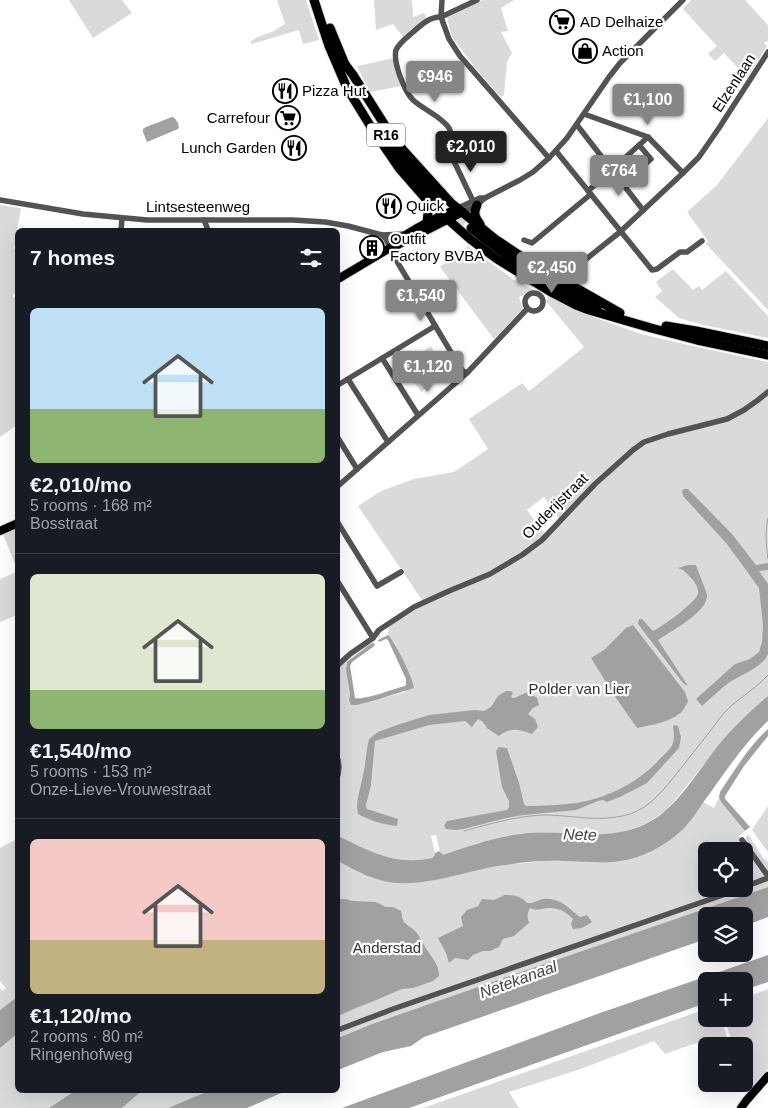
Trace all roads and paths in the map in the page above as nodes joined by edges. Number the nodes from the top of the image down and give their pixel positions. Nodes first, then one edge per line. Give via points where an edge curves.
1 (314, 0) edge
2 (320, 0) edge
3 (442, 0) edge
4 (476, 0) edge
5 (682, 0) edge
6 (441, 17) junction
7 (327, 35) junction
8 (768, 52) edge
9 (344, 63) junction
10 (584, 114) junction
11 (576, 125) junction
12 (648, 137) junction
13 (639, 145) junction
14 (556, 151) junction
15 (549, 158) junction
16 (620, 162) junction
17 (611, 170) junction
18 (684, 174) junction
19 (590, 193) junction
20 (0, 200) edge
21 (426, 200) junction
22 (475, 203) junction
23 (460, 210) junction
24 (643, 210) junction
25 (446, 217) junction
26 (122, 219) junction
27 (204, 220) junction
28 (427, 223) junction
29 (481, 227) junction
30 (121, 228) edge
31 (207, 228) edge
32 (470, 229) tunnel mouth
33 (620, 232) junction
34 (406, 234) junction
35 (382, 236) junction
36 (524, 240) dead end
37 (702, 241) dead end
38 (390, 248) junction
39 (570, 272) dead end
40 (340, 278) edge
41 (527, 309) dead end
42 (618, 315) junction
43 (435, 326) junction
44 (768, 346) edge
45 (768, 355) edge
46 (382, 358) junction
47 (467, 373) junction
48 (348, 379) junction
49 (340, 384) edge
50 (768, 392) edge
51 (418, 415) junction
52 (340, 441) edge
53 (388, 442) junction
54 (357, 469) junction
55 (340, 484) edge
56 (15, 524) edge
57 (340, 526) edge
58 (0, 531) edge
59 (401, 572) dead end
60 (340, 585) edge
61 (373, 638) junction
62 (340, 663) edge
63 (742, 840) dead end
64 (768, 877) edge
65 (753, 883) edge
66 (717, 897) edge
67 (340, 1029) edge
68 (768, 1076) edge
69 (741, 1108) edge

1 - 7 highway, R16
2 - 9 highway, R16
3 - 6 street
4 - 6 street
5 - 10 street via 620,63
6 - 15 street via 460,56
6 - 22 street via 429,20 400,44 396,60 409,96 450,129 450,152
7 - 9 highway, R16 via 352,90 377,128 439,200 380,128
7 - 21 highway via 347,88 399,168
8 - 18 street, Elzenlaan via 711,142
9 - 23 highway via 404,150
10 - 11 street
10 - 12 street
11 - 14 street
11 - 17 street
12 - 13 street
12 - 18 street
13 - 16 street
13 - 16 street via 651,159 639,171 632,176
14 - 15 street
14 - 19 street
15 - 22 street via 520,180
16 - 17 street
17 - 19 street
17 - 24 street
18 - 24 street, Elzenlaan
19 - 33 street
19 - 36 street via 532,242
20 - 26 street, Lintsesteenweg
21 - 25 highway
21 - 28 highway
22 - 23 street
22 - 29 highway via 476,220
23 - 25 main road
23 - 29 highway
24 - 33 street, Elzenlaan
25 - 28 main road
25 - 38 main road
25 - 42 highway via 483,249 551,292 589,310
26 - 27 street, Lintsesteenweg
26 - 30 street
27 - 31 street
27 - 35 street, Lintsesteenweg via 312,220
28 - 34 main road
29 - 42 highway via 540,269 600,301
32 - 42 highway via 538,276
33 - 37 street via 652,270
33 - 39 street, Elzenlaan
34 - 35 street
34 - 38 main road
35 - 38 street
38 - 40 main road
38 - 43 street
41 - 47 street
42 - 44 highway
42 - 45 highway via 651,328
43 - 46 street
43 - 47 street
46 - 48 street
46 - 51 street
47 - 51 street
48 - 49 street
48 - 53 street
50 - 61 street, Ouderijstraat via 727,419 644,442 595,484 535,546 490,574 414,607 378,630
51 - 53 street
52 - 54 street
53 - 54 street
54 - 55 street
56 - 58 main road
57 - 59 street via 377,586
60 - 61 street
61 - 62 street, Ouderijstraat
63 - 64 street
64 - 65 street
66 - 67 street
68 - 69 main road

